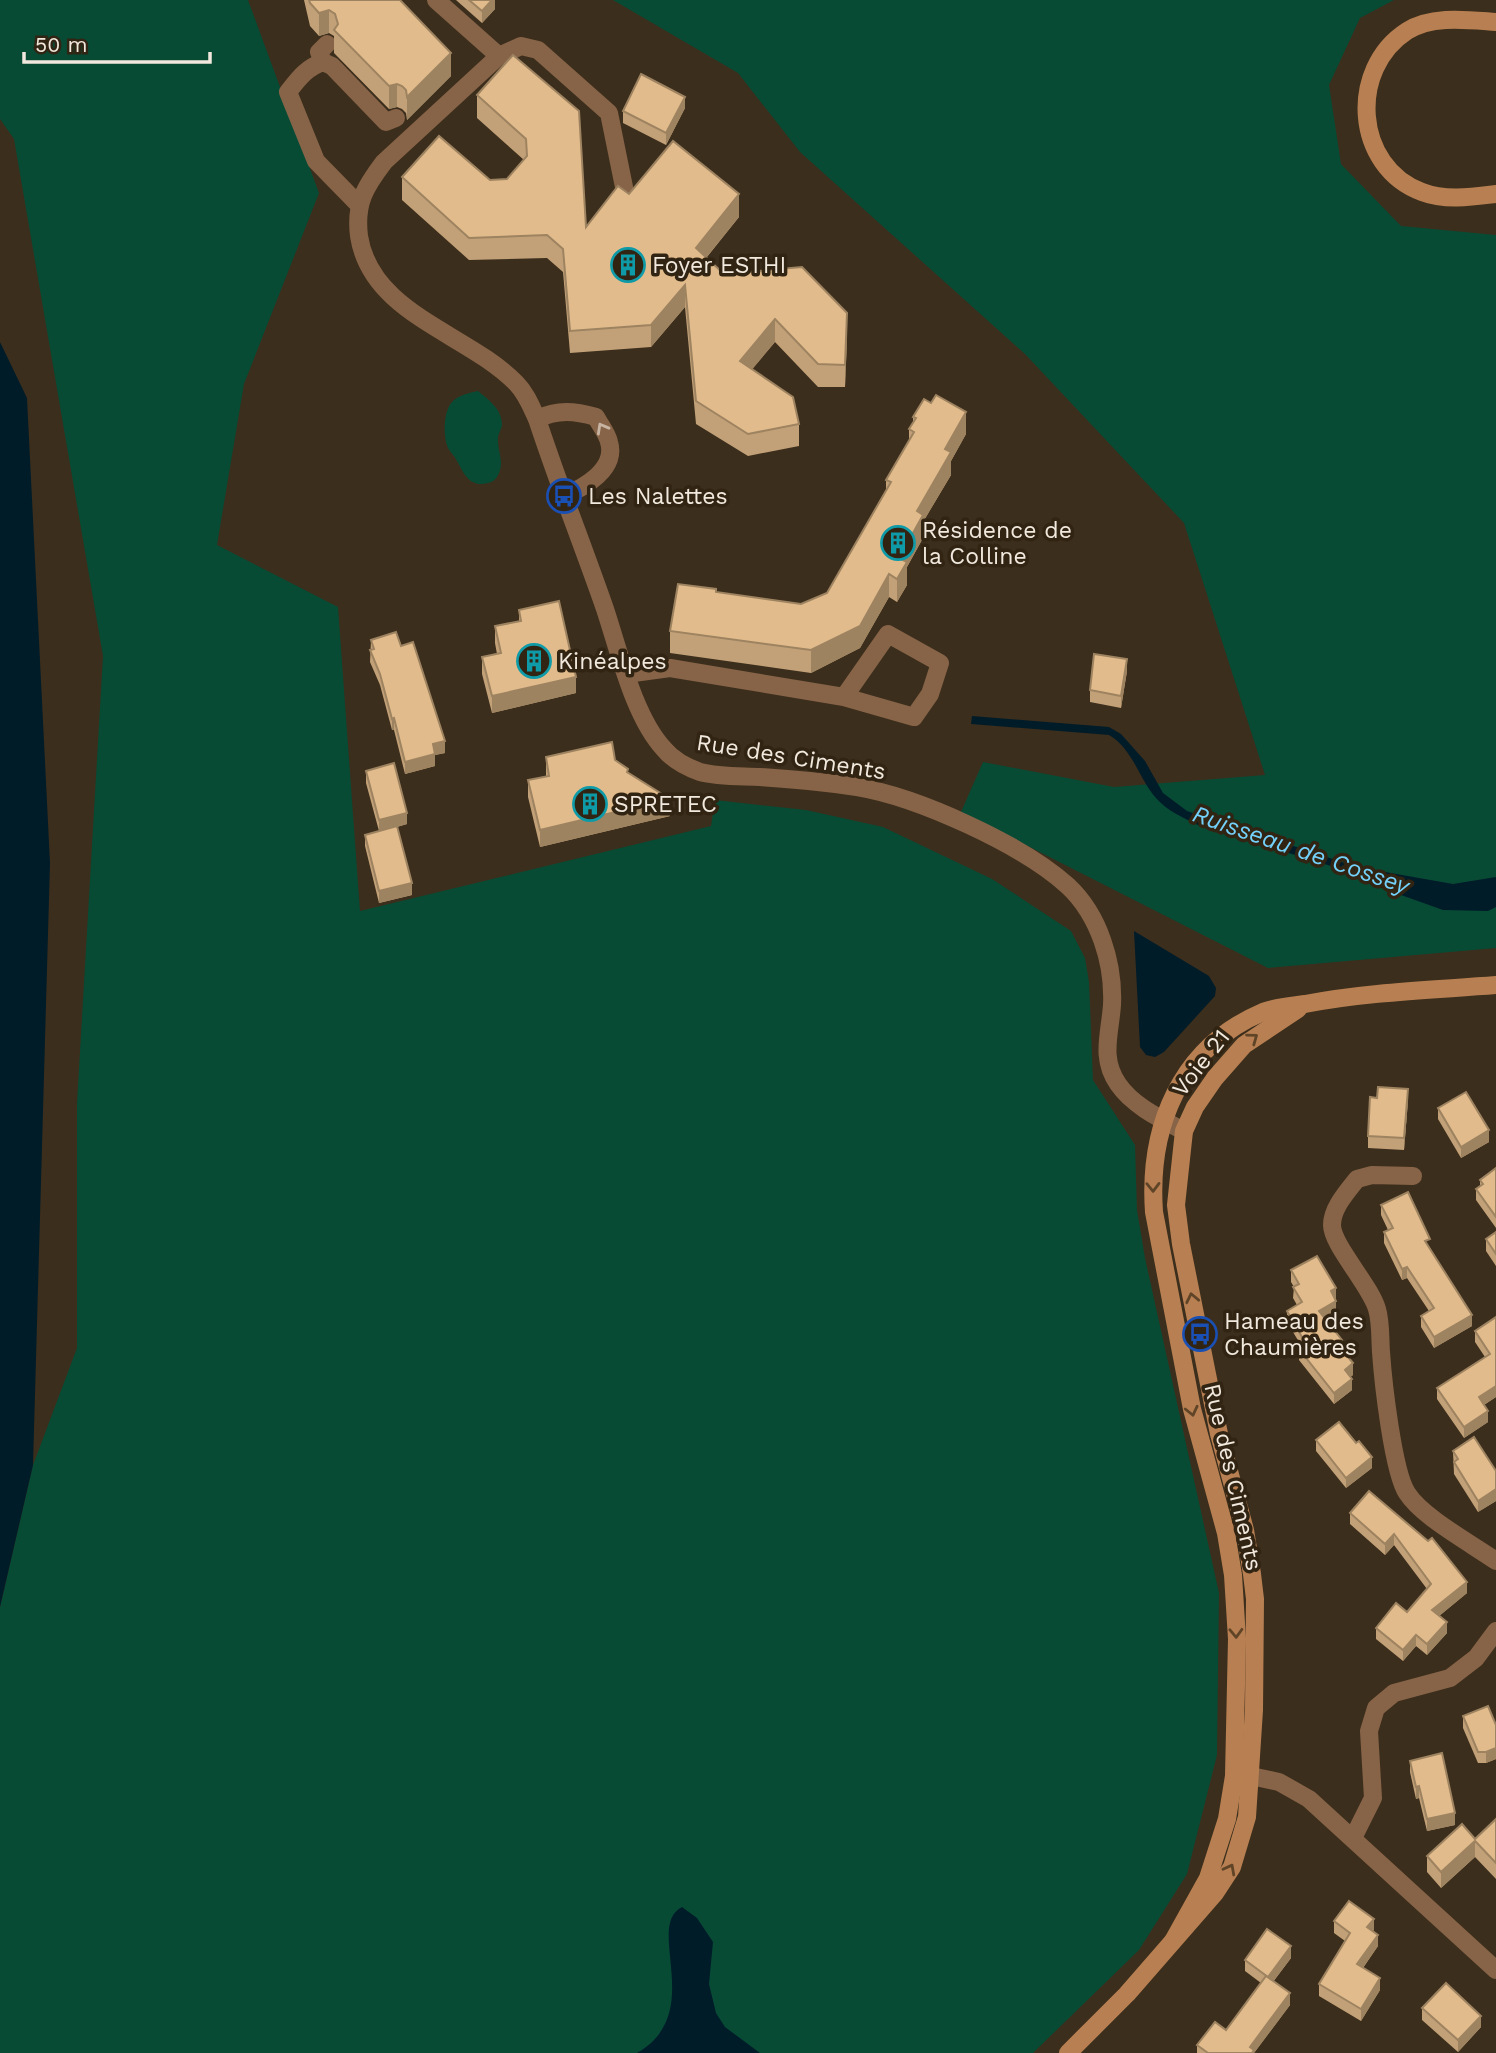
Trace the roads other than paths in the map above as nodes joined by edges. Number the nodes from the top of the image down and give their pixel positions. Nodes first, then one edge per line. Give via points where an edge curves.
1 (436, 0) edge
2 (1496, 22) edge
3 (499, 57) junction
4 (370, 98) dead end
5 (624, 187) edge
6 (1496, 194) edge
7 (359, 205) junction
8 (537, 419) junction
9 (565, 496) junction
10 (626, 674) junction
11 (844, 697) junction
12 (1496, 985) edge
13 (1308, 1003) junction
14 (1163, 1120) junction
15 (1184, 1131) junction
16 (1413, 1177) dead end
17 (1496, 1561) edge
18 (1496, 1632) edge
19 (1242, 1776) junction
20 (1353, 1839) junction
21 (1496, 1970) edge
22 (1069, 2053) edge

1 - 3 street
2 - 6 main road via 1454,19 1408,30 1379,58 1367,90 1368,135 1377,156 1406,184 1423,193 1461,198
3 - 5 street via 521,46 538,50 609,113
3 - 7 street via 384,162
4 - 7 street via 330,58 302,73 288,92 316,162
7 - 8 street, Rue des Ciments via 362,252 376,278 401,304 514,381
8 - 9 street, Rue des Ciments
9 -> 8 street via 603,471 611,454 609,441 596,417 574,411
9 - 10 street, Rue des Ciments
10 - 11 street via 670,668
10 - 14 street, Rue des Ciments via 650,732 682,765 702,772 860,788 918,805 1010,846 1045,868 1069,888 1100,932 1112,1005 1106,1048 1110,1069 1130,1098
11 - 11 street via 914,717 930,694 940,663 888,634
12 - 13 main road
13 - 14 main road, Voie 21 via 1266,1011 1218,1038 1197,1058
15 -> 13 main road, Voie 21 via 1215,1078 1244,1045
14 - 15 street
14 -> 19 main road, Rue des Ciments via 1155,1146 1154,1213 1192,1409 1233,1575
19 -> 15 main road, Rue des Ciments via 1254,1627 1252,1574 1181,1244 1176,1205
16 - 17 street via 1357,1179 1340,1201 1332,1227 1377,1310 1397,1463 1406,1492 1418,1507
18 - 20 street via 1476,1658 1450,1678 1394,1693 1376,1708 1368,1731 1373,1798
19 - 20 street via 1279,1782 1309,1799
19 - 22 main road via 1208,1878 1173,1941
20 - 21 street

